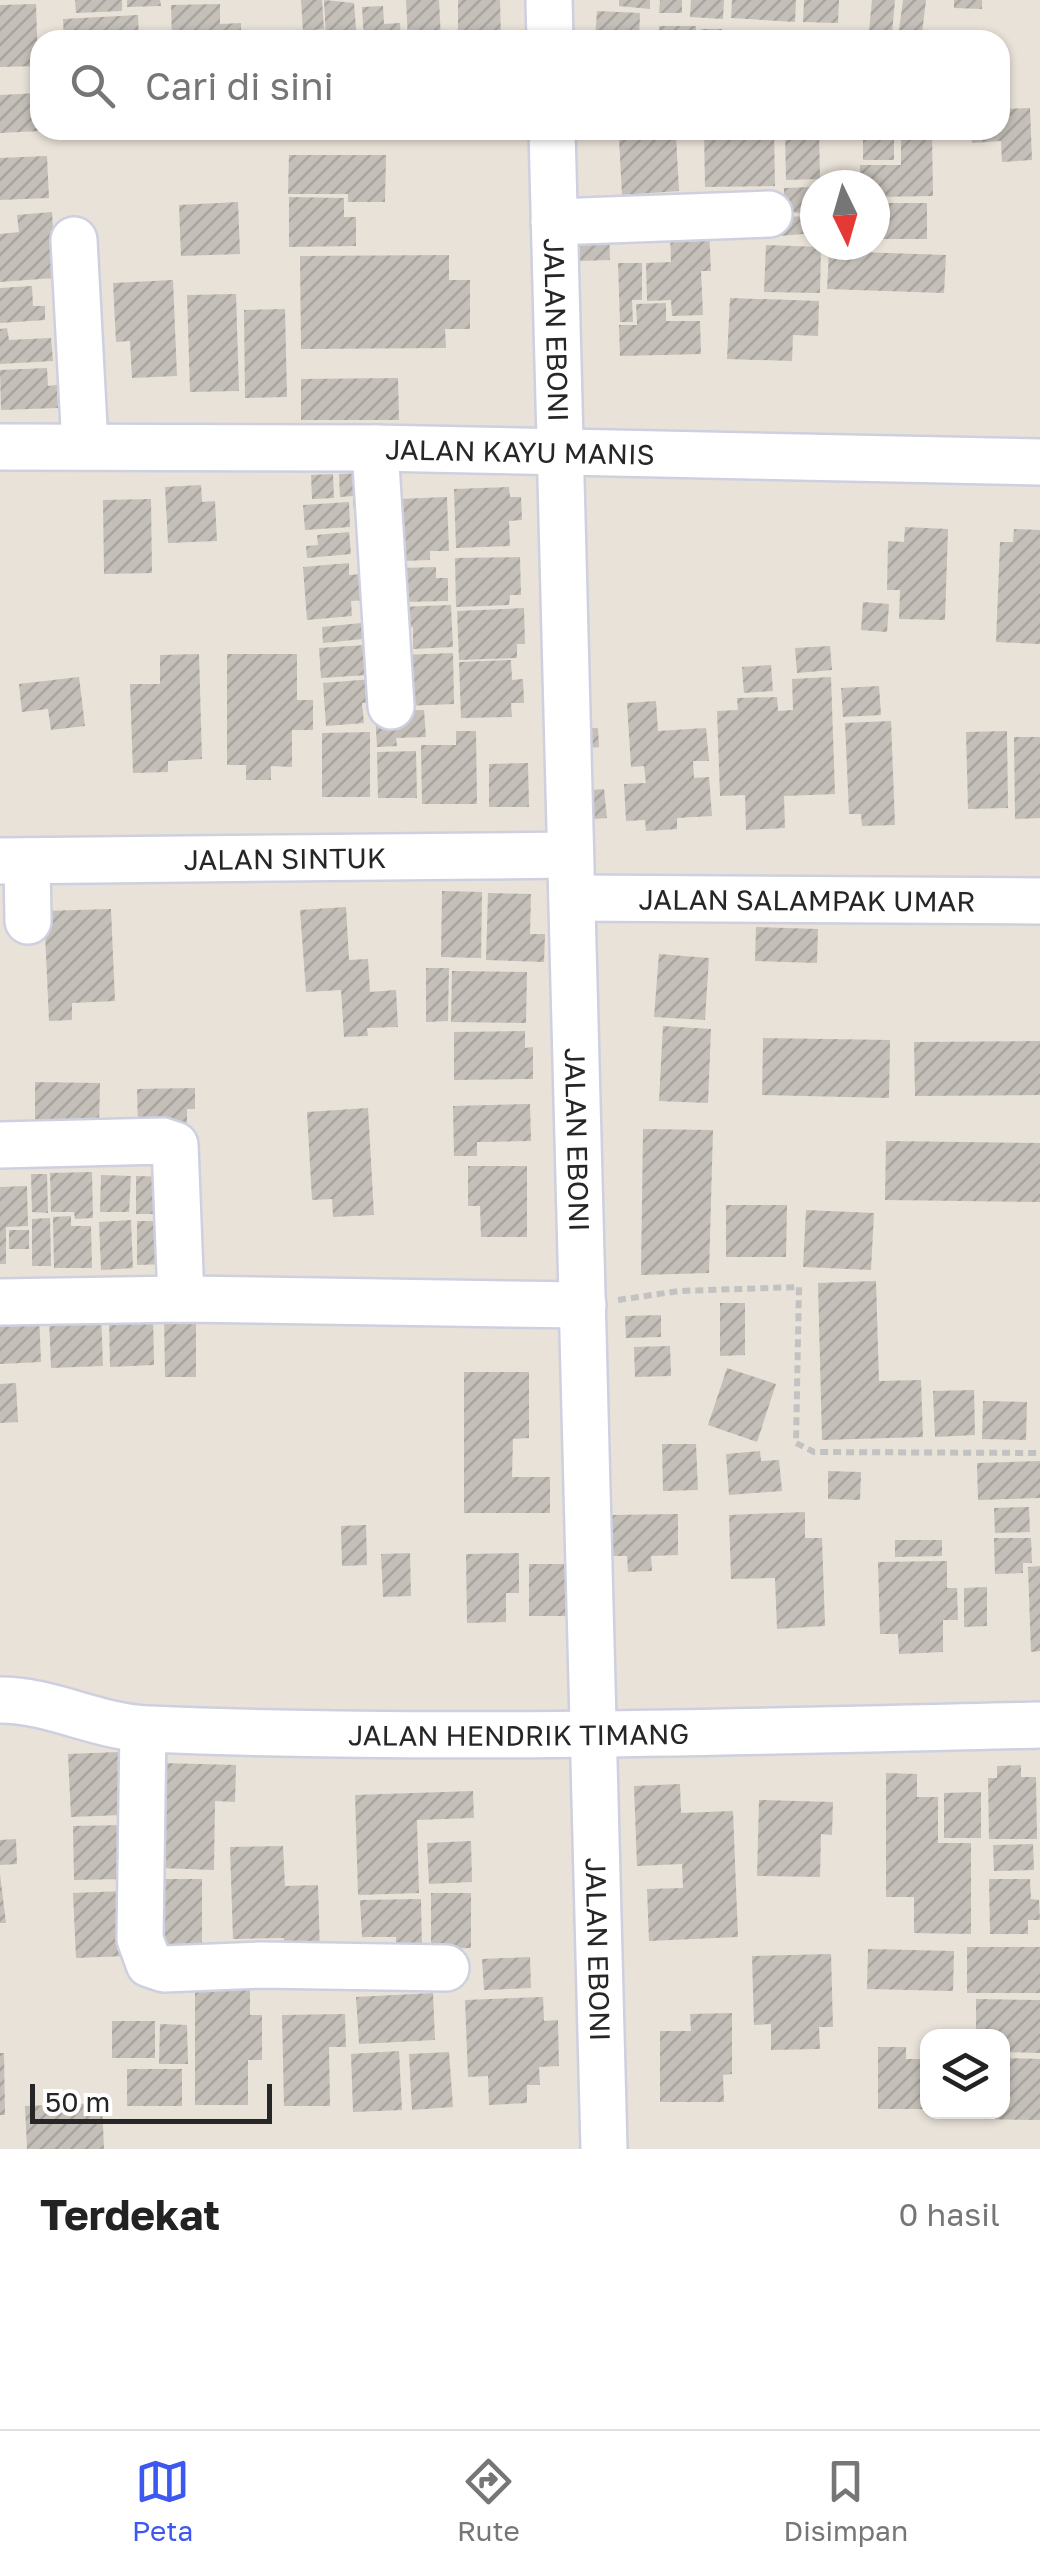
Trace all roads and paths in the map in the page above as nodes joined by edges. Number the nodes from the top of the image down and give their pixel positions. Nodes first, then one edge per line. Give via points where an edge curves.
1 (549, 0) edge
2 (550, 30) edge
3 (552, 140) edge
4 (769, 214) dead end
5 (554, 222) junction
6 (74, 240) dead end
7 (85, 446) junction
8 (0, 447) edge
9 (376, 448) junction
10 (560, 455) junction
11 (1040, 462) edge
12 (392, 706) dead end
13 (14, 861) edge
14 (571, 876) junction
15 (1040, 901) edge
16 (28, 921) dead end
17 (0, 1145) edge
18 (180, 1299) junction
19 (0, 1302) edge
20 (582, 1305) junction
21 (1040, 1452) edge
22 (0, 1700) edge
23 (1040, 1726) edge
24 (142, 1730) junction
25 (594, 1736) junction
26 (446, 1968) dead end
27 (604, 2149) edge

1 - 2 street
3 - 5 street, JALAN EBONI
4 - 5 street
5 - 10 street, JALAN EBONI
6 - 7 street
7 - 8 street, JALAN KAYU MANIS
7 - 9 street, JALAN KAYU MANIS
9 - 10 street, JALAN KAYU MANIS
9 - 12 street
10 - 11 street, JALAN KAYU MANIS
10 - 14 street, JALAN EBONI
13 - 14 street, JALAN SINTUK
13 - 16 street
14 - 15 street, JALAN SALAMPAK UMAR
14 - 20 street, JALAN EBONI
17 - 18 street via 175,1145
18 - 19 street
18 - 20 street
20 - 21 path via 679,1291 799,1287 796,1443 814,1452
20 - 25 street, JALAN EBONI
22 - 24 street, JALAN HENDRIK TIMANG via 36,1702
23 - 25 street, JALAN HENDRIK TIMANG
24 - 25 street, JALAN HENDRIK TIMANG
24 - 26 street via 140,1939 149,1964
25 - 27 street, JALAN EBONI

